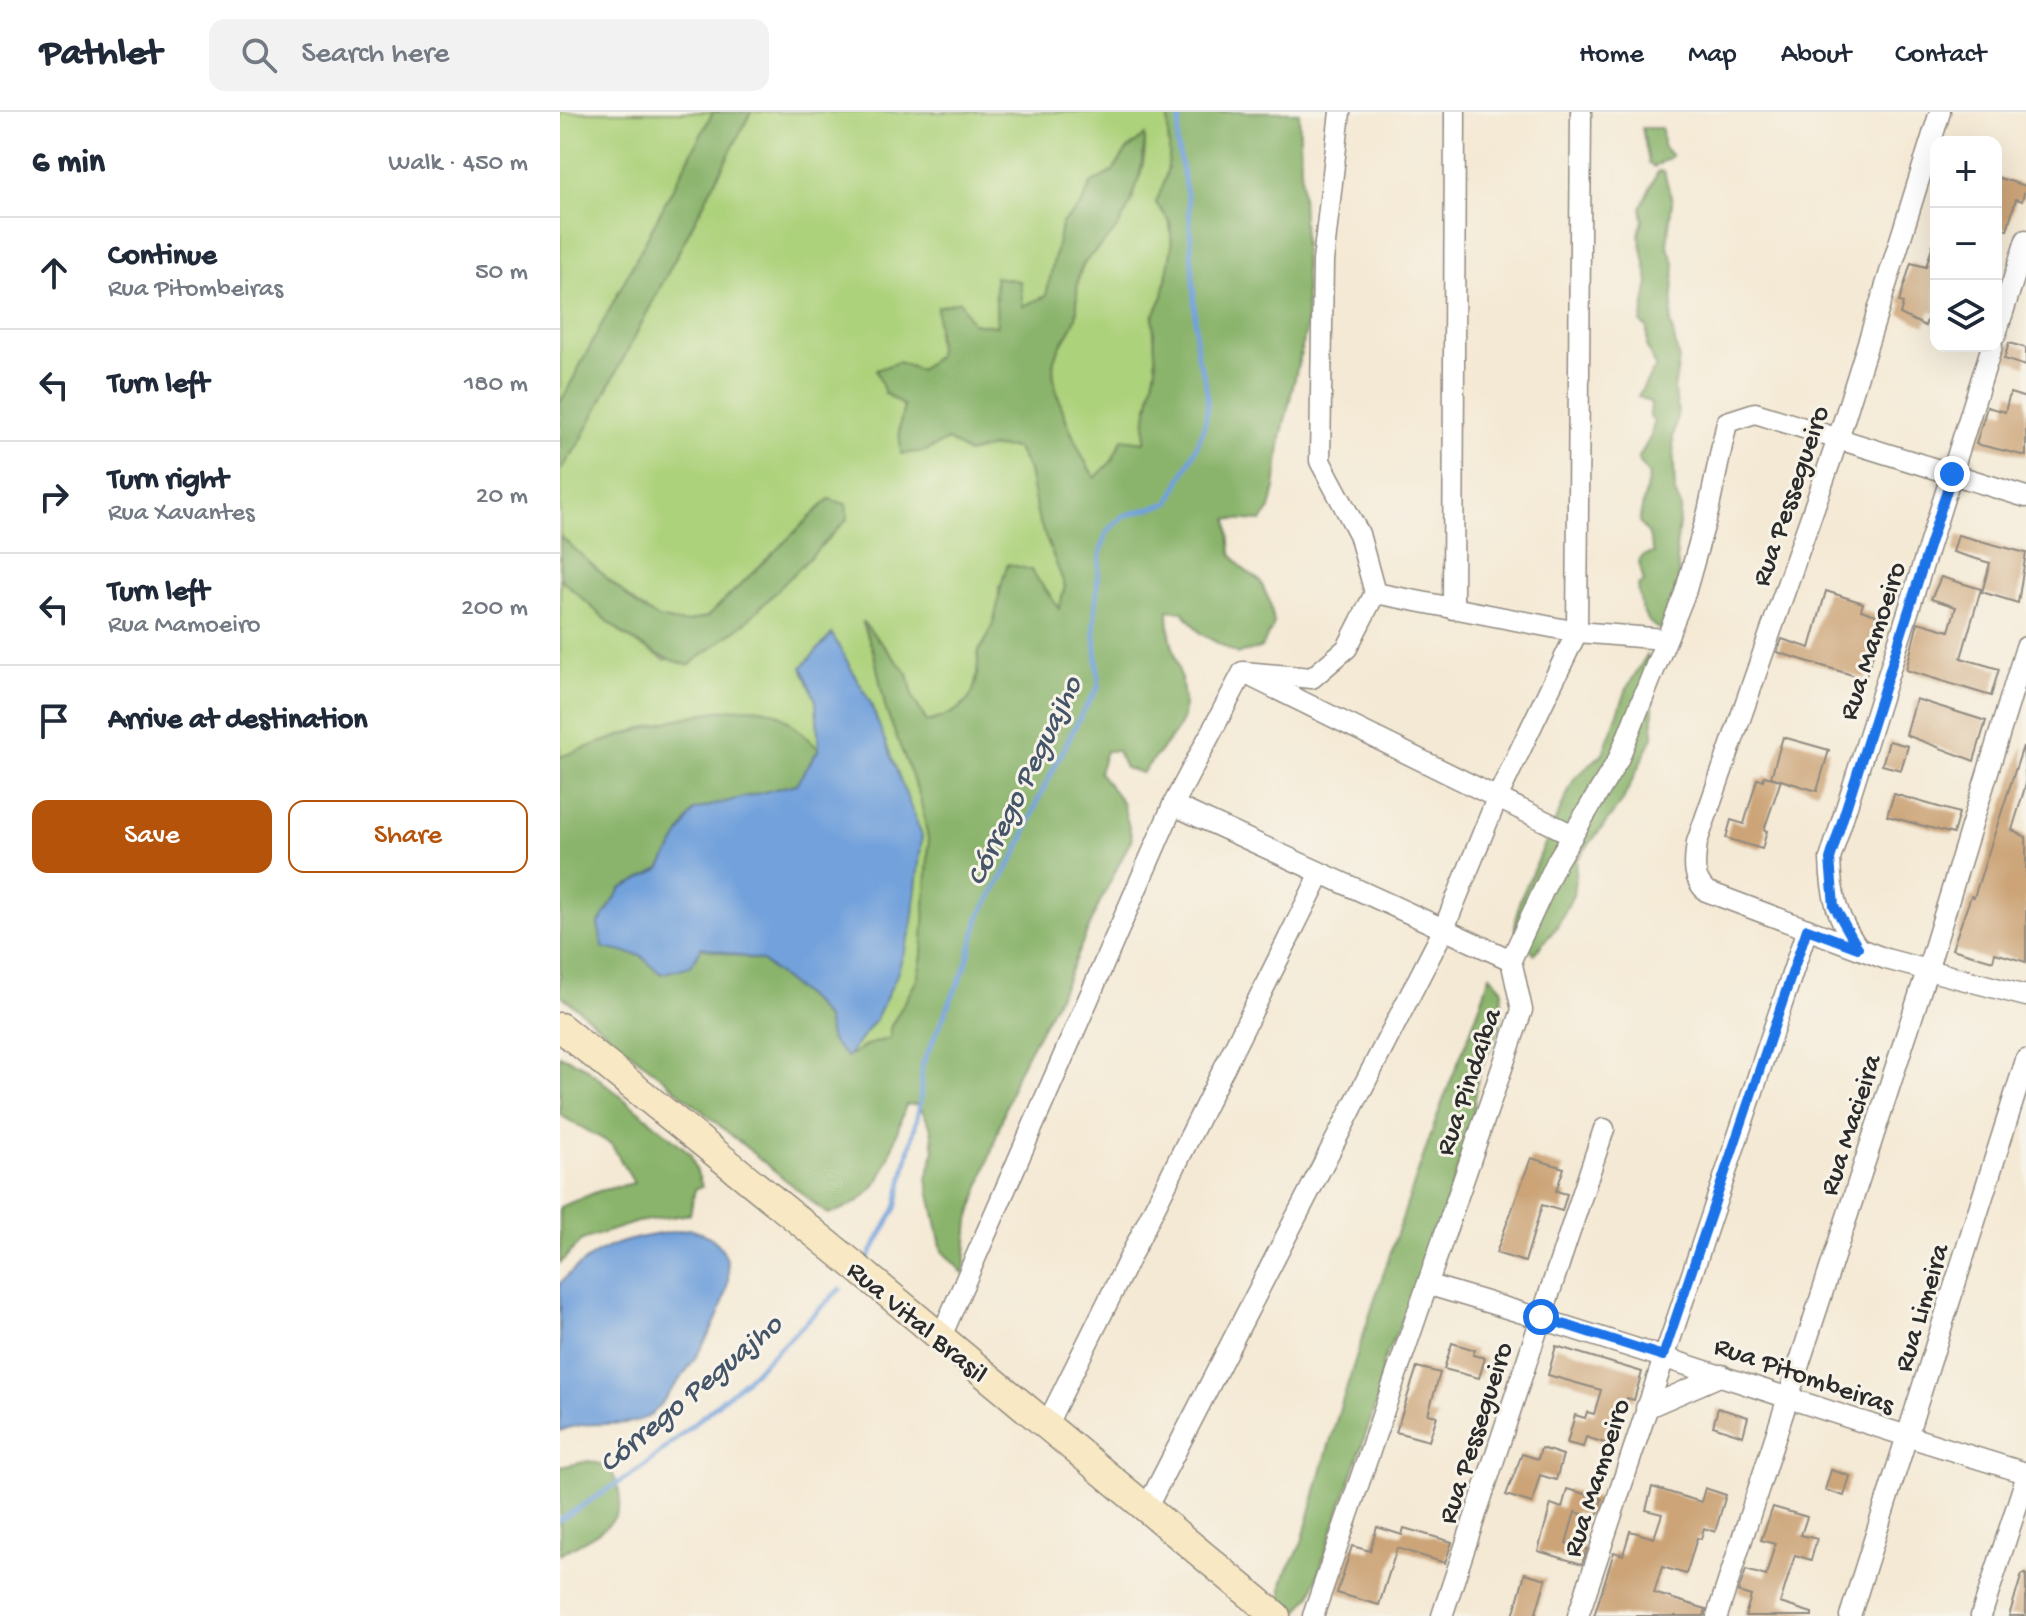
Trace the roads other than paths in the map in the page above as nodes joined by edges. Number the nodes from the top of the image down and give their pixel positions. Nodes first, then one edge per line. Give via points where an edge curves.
1 (1340, 112) edge
2 (1455, 112) edge
3 (1581, 112) edge
4 (1940, 112) edge
5 (2026, 240) edge
6 (2002, 315) edge
7 (1990, 352) edge
8 (1838, 439) junction
9 (1952, 474) junction
10 (2026, 497) edge
11 (1375, 593) junction
12 (1453, 609) junction
13 (1577, 632) junction
14 (1664, 639) junction
15 (2026, 647) edge
16 (1243, 672) junction
17 (1498, 796) junction
18 (1173, 805) junction
19 (1573, 835) junction
20 (1320, 875) junction
21 (1807, 929) junction
22 (1443, 931) junction
23 (1858, 948) junction
24 (1511, 960) junction
25 (1927, 971) junction
26 (2026, 996) edge
27 (560, 1027) edge
28 (2026, 1060) edge
29 (1604, 1129) dead end
30 (1429, 1285) junction
31 (1541, 1317) junction
32 (940, 1339) junction
33 (1663, 1356) junction
34 (1722, 1375) junction
35 (1788, 1397) junction
36 (1646, 1408) junction
37 (1046, 1426) junction
38 (1908, 1438) junction
39 (2026, 1476) edge
40 (1146, 1509) junction
41 (1276, 1616) edge
42 (1313, 1616) edge
43 (1442, 1616) edge
44 (1578, 1616) edge
45 (1717, 1616) edge
46 (1850, 1616) edge
47 (1981, 1616) edge

1 - 11 street via 1323,261 1320,461 1359,534
2 - 12 street
3 - 13 street
4 - 8 street, Rua Pessegueiro
5 - 6 street
7 - 9 street, Rua Mamoeiro
8 - 9 street
8 - 14 street via 1755,413 1727,422 1685,593
8 - 21 street, Rua Pessegueiro via 1697,842 1694,870 1706,891
9 - 10 street
9 - 23 street, Rua Mamoeiro via 1830,859 1834,906
11 - 12 street
11 - 16 street via 1347,648 1312,678
12 - 13 street
13 - 14 street
13 - 17 street
14 - 19 street via 1618,760
15 - 25 street, Rua Macieira
16 - 17 street
16 - 18 street
17 - 19 street
17 - 22 street
18 - 20 street
18 - 32 street
19 - 24 street
20 - 22 street
20 - 37 street
21 - 23 street
21 - 33 street, Rua Mamoeiro
22 - 24 street
22 - 40 street
23 - 25 street
24 - 30 street, Rua Pindaíba via 1522,1010
25 - 26 street
25 - 35 street, Rua Macieira
27 - 32 main road, Rua Vital Brasil
28 - 38 street, Rua Limeira
29 - 31 street, Rua Pessegueiro
30 - 31 street, Rua Pitombeiras
30 - 42 street, Rua Pindaíba
31 - 33 street, Rua Pitombeiras
31 - 43 street, Rua Pessegueiro
32 - 37 main road, Rua Vital Brasil
33 - 34 street, Rua Pitombeiras
33 - 36 street, Rua Mamoeiro
34 - 35 street, Rua Pitombeiras
34 - 36 street
35 - 38 street, Rua Pitombeiras
35 - 45 street, Rua Macieira
36 - 44 street, Rua Mamoeiro
37 - 40 main road, Rua Vital Brasil
38 - 39 street, Rua Pitombeiras
38 - 46 street, Rua Limeira
39 - 47 street
40 - 41 main road, Rua Vital Brasil

